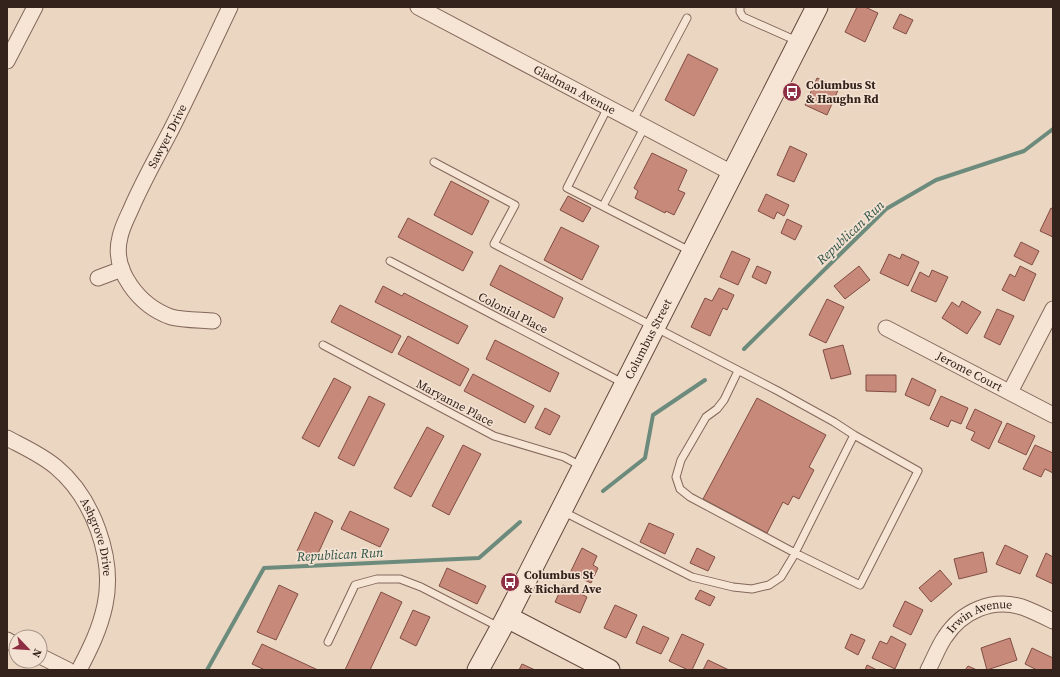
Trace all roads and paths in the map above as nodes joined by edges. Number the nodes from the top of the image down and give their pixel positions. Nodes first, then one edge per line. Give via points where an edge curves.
1 (35, 7) edge
2 (230, 7) edge
3 (418, 7) edge
4 (740, 7) edge
5 (817, 7) edge
6 (687, 18) dead end
7 (799, 42) junction
8 (7, 61) edge
9 (608, 107) junction
10 (639, 123) junction
11 (434, 162) dead end
12 (732, 173) junction
13 (603, 206) junction
14 (692, 252) junction
15 (390, 261) dead end
16 (122, 269) junction
17 (98, 278) dead end
18 (1053, 309) edge
19 (213, 321) dead end
20 (654, 327) junction
21 (886, 328) dead end
22 (324, 345) dead end
23 (738, 371) junction
24 (625, 384) junction
25 (1010, 392) junction
26 (1053, 415) edge
27 (854, 435) junction
28 (7, 438) edge
29 (583, 467) junction
30 (560, 511) junction
31 (795, 553) junction
32 (504, 622) junction
33 (1053, 622) edge
34 (328, 642) dead end
35 (48, 660) edge
36 (68, 670) edge
37 (79, 670) edge
38 (478, 670) edge
39 (609, 670) edge
40 (928, 670) edge

1 - 8 street
2 - 16 street, Sawyer Drive via 122,228 118,248
3 - 9 street, Gladman Avenue
4 - 7 lane via 743,16
5 - 7 main road, Columbus Street
6 - 10 lane
7 - 12 main road, Columbus Street
9 - 10 street, Gladman Avenue
9 - 13 lane via 567,188
10 - 12 street, Gladman Avenue
10 - 13 lane
11 - 20 lane via 515,205 494,244
12 - 14 main road, Columbus Street
13 - 14 lane
14 - 20 main road, Columbus Street
15 - 24 lane, Colonial Place
16 - 17 street
16 - 19 street, Sawyer Drive via 136,294 157,310 172,317
18 - 25 street
20 - 23 lane
20 - 24 main road, Columbus Street
21 - 25 street, Jerome Court
22 - 29 lane, Maryanne Place via 494,436 564,457
23 - 27 lane
23 - 31 lane via 724,400 706,417 680,460 676,477 680,489 690,497
24 - 29 main road, Columbus Street
25 - 26 street, Jerome Court
27 - 31 lane
27 - 31 lane via 918,471 860,585
28 - 37 street, Ashgrove Drive via 38,454 57,468 88,505 98,528 105,553 106,604 99,628
29 - 30 main road, Columbus Street
30 - 31 lane via 692,577 733,587 752,589 769,585 780,577
30 - 32 main road, Columbus Street
32 - 34 lane via 407,581 378,579 355,585
32 - 38 main road, Columbus Street
32 - 39 main road
33 - 40 street, Irwin Avenue via 1034,612 1008,604 996,604 972,611 953,627
35 - 36 street

